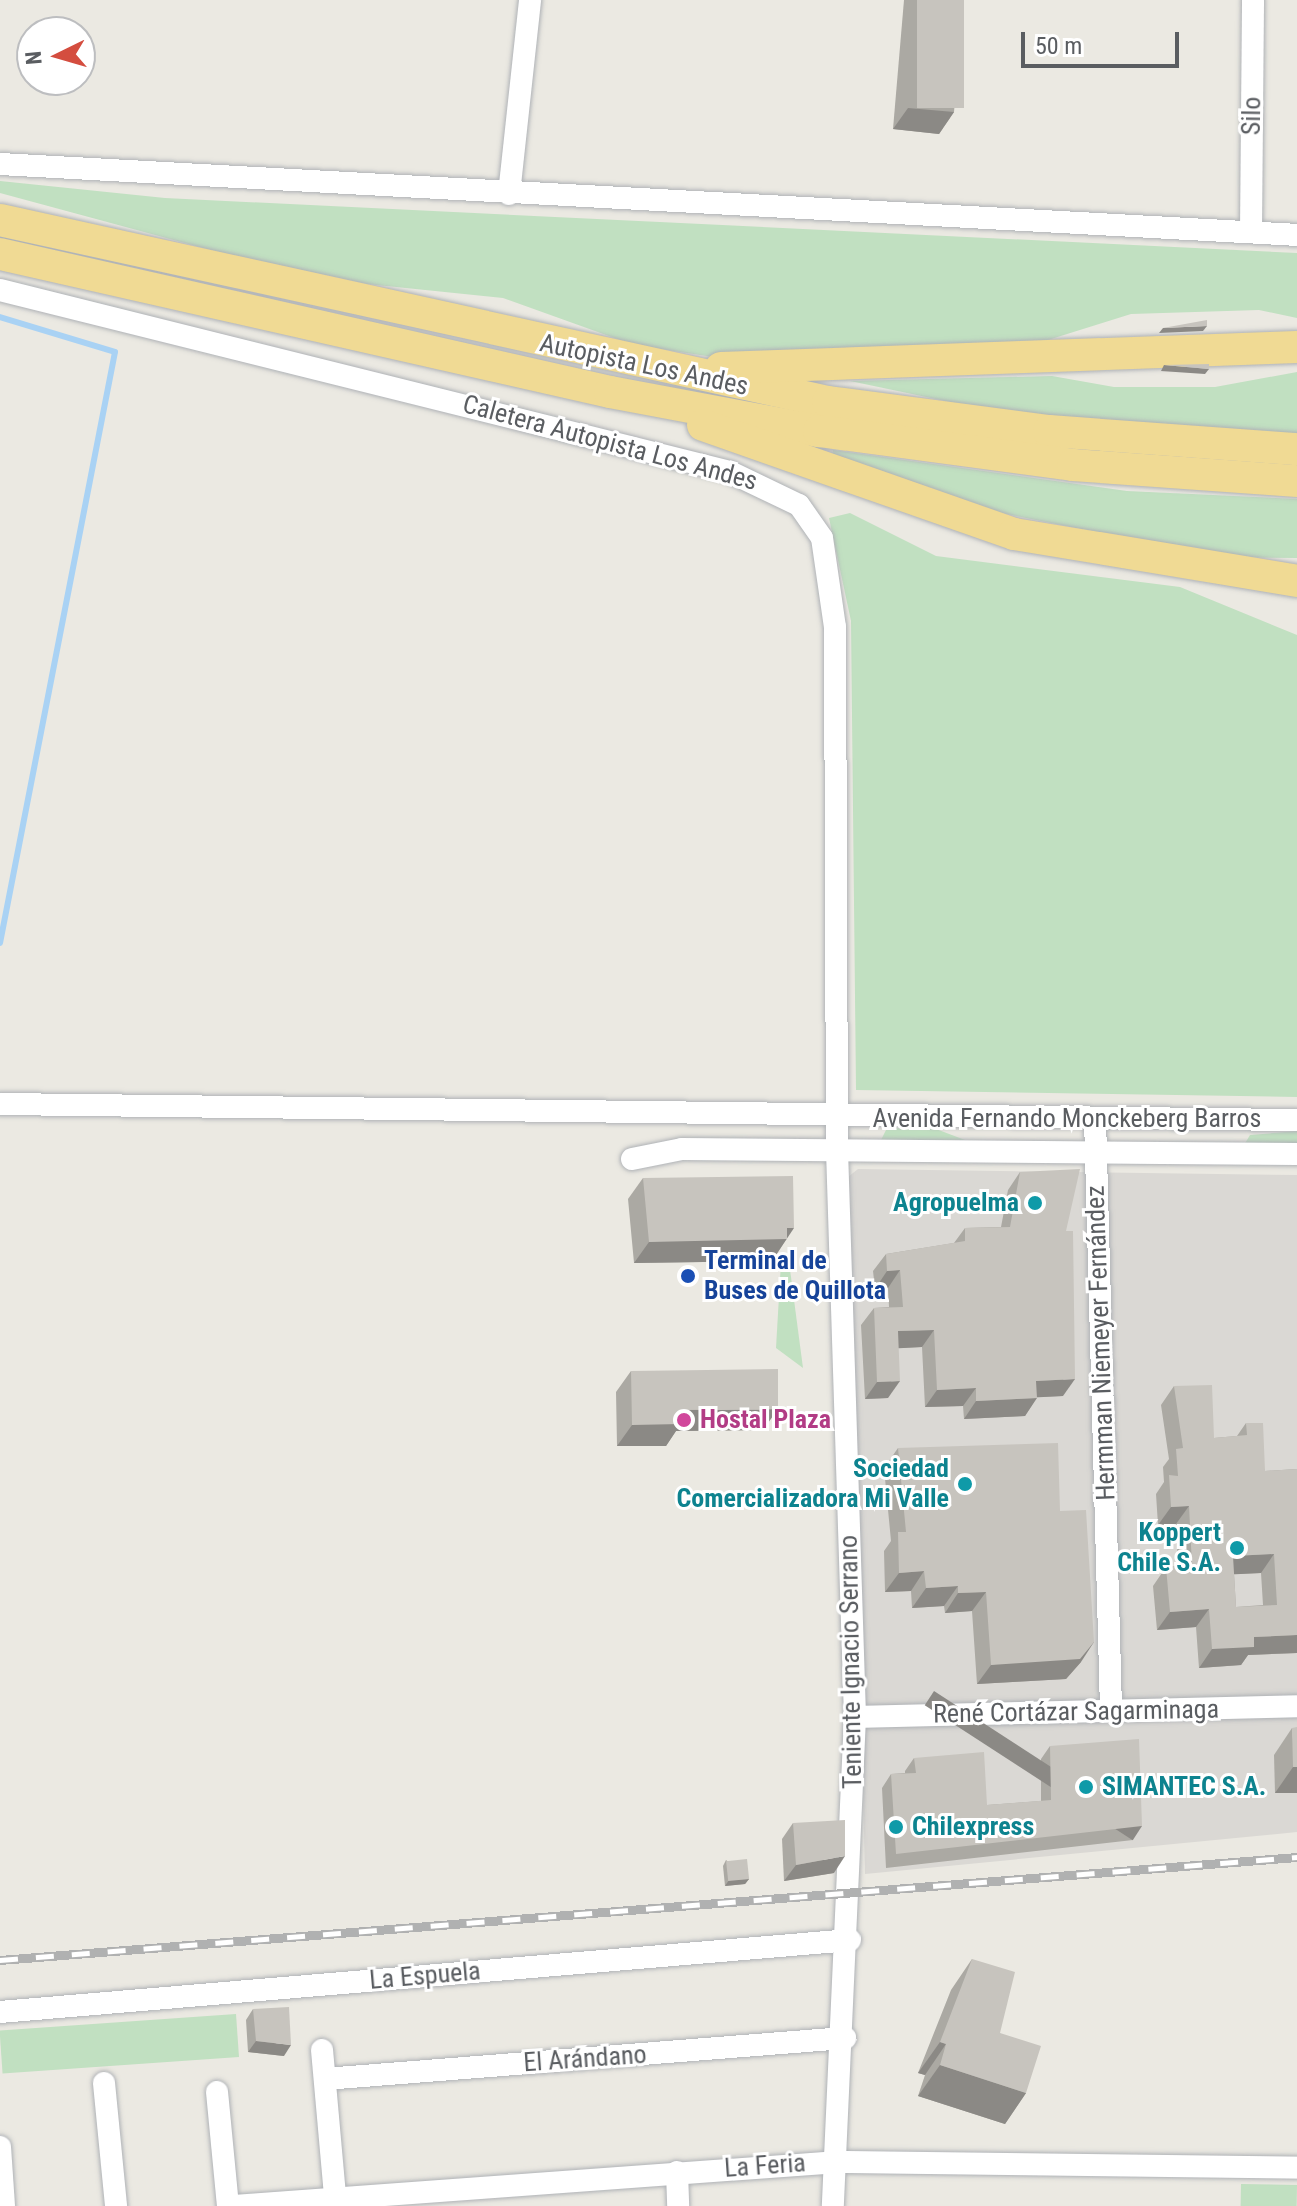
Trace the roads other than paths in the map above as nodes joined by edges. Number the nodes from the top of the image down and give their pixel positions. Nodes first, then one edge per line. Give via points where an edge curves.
1 (530, 0) edge
2 (1253, 0) edge
3 (0, 164) edge
4 (509, 194) junction
5 (0, 220) edge
6 (1251, 232) junction
7 (1297, 235) edge
8 (0, 254) edge
9 (0, 290) edge
10 (1297, 347) edge
11 (627, 363) junction
12 (610, 392) junction
13 (1297, 449) edge
14 (1297, 481) edge
15 (1297, 581) edge
16 (0, 1104) edge
17 (837, 1117) junction
18 (1095, 1118) junction
19 (1297, 1120) edge
20 (837, 1150) junction
21 (1095, 1152) junction
22 (1297, 1154) edge
23 (632, 1159) dead end
24 (1297, 1706) edge
25 (1111, 1711) junction
26 (855, 1717) junction
27 (850, 1940) junction
28 (0, 2012) edge
29 (845, 2038) junction
30 (322, 2050) dead end
31 (325, 2079) junction
32 (104, 2083) dead end
33 (217, 2092) dead end
34 (0, 2147) edge
35 (838, 2162) junction
36 (1297, 2168) edge
37 (677, 2172) junction
38 (336, 2202) edge
39 (4, 2206) edge
40 (116, 2206) edge
41 (228, 2206) edge
42 (234, 2206) edge
43 (678, 2206) edge
44 (833, 2206) edge

1 - 4 street
2 - 6 street, Silo
3 - 4 street
4 - 6 street
5 - 11 highway, Autopista Los Andes
6 - 7 street
8 - 12 highway, Autopista Los Andes
9 - 17 street, Caletera Autopista Los Andes via 660,452 771,486 799,505 822,538 833,592
10 - 11 highway via 720,368
11 - 13 highway, Autopista Los Andes via 828,402 1049,431
12 - 14 highway, Autopista Los Andes via 934,448
12 - 15 highway via 1014,534
16 - 17 street, Avenida Fernando Monckeberg Barros via 672,1108
17 - 18 street, Avenida Fernando Monckeberg Barros
17 - 20 street, Teniente Ignacio Serrano
18 - 19 street, Avenida Fernando Monckeberg Barros
18 - 21 street, Hermman Niemeyer Fernández
20 - 21 street, Avenida Fernando Monckeberg Barros
20 - 23 street, Avenida Fernando Monckeberg Barros via 657,1150
20 - 26 street, Teniente Ignacio Serrano
21 - 22 street, Avenida Fernando Monckeberg Barros
21 - 25 street, Hermman Niemeyer Fernández
24 - 25 street, René Cortázar Sagarminaga
25 - 26 street, René Cortázar Sagarminaga
26 - 27 street, Teniente Ignacio Serrano
27 - 28 street, La Espuela
27 - 29 street, Teniente Ignacio Serrano
29 - 31 street, El Arándano
29 - 35 street, Teniente Ignacio Serrano
30 - 31 street
31 - 38 street
32 - 40 street
33 - 41 street
34 - 39 street
35 - 36 street, La Feria
35 - 37 street, La Feria
35 - 44 street, Teniente Ignacio Serrano
37 - 38 street, La Feria
37 - 43 street
38 - 42 street, La Feria

